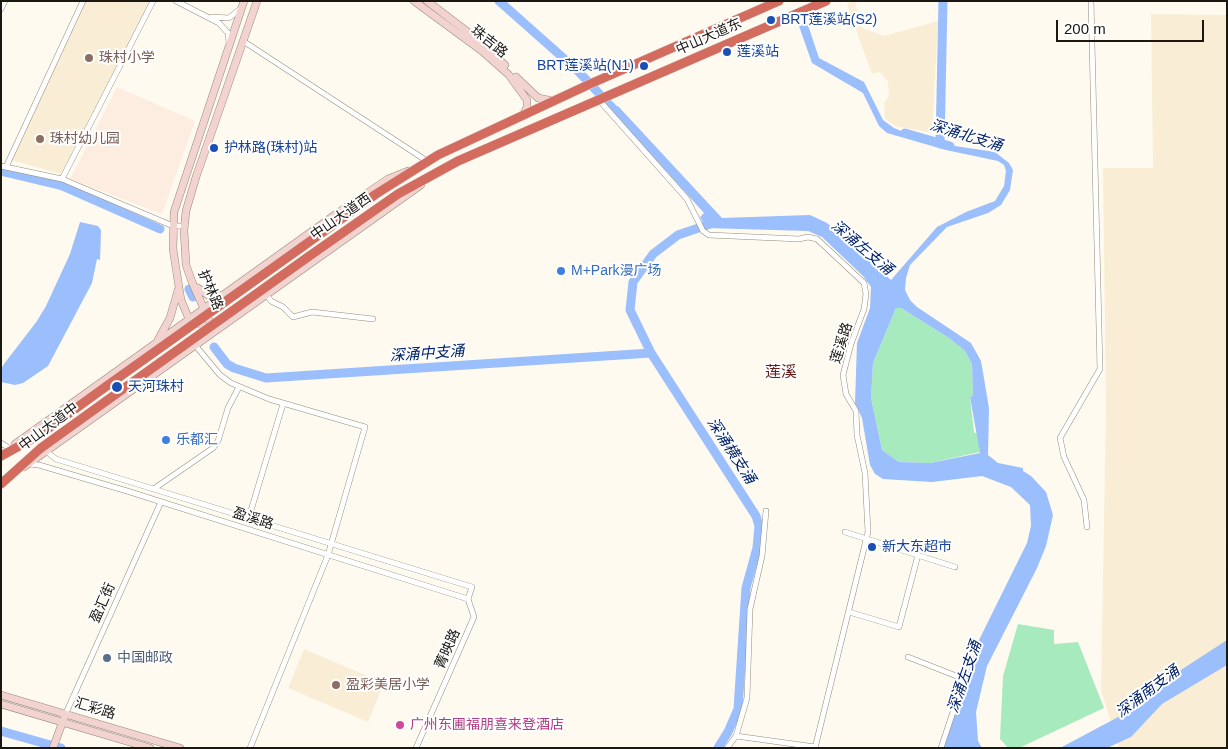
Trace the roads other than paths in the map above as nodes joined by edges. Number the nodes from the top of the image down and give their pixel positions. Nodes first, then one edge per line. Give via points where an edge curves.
1 (6, 1) edge
2 (83, 1) edge
3 (153, 1) edge
4 (176, 1) edge
5 (257, 1) edge
6 (414, 1) edge
7 (426, 1) edge
8 (779, 1) edge
9 (826, 1) edge
10 (1091, 1) edge
11 (242, 5) edge
12 (1, 10) edge
13 (212, 17) junction
14 (243, 41) junction
15 (229, 44) junction
16 (601, 100) junction
17 (554, 101) junction
18 (523, 115) junction
19 (427, 161) junction
20 (3, 167) edge
21 (417, 167) junction
22 (444, 169) junction
23 (62, 179) junction
24 (173, 226) junction
25 (185, 226) junction
26 (190, 278) junction
27 (178, 285) junction
28 (224, 294) junction
29 (266, 294) junction
30 (204, 308) junction
31 (189, 319) junction
32 (373, 319) dead end
33 (214, 331) junction
34 (156, 343) junction
35 (196, 345) junction
36 (146, 351) junction
37 (158, 372) junction
38 (108, 385) joint
39 (239, 386) junction
40 (116, 394) joint
41 (283, 404) junction
42 (1, 443) edge
43 (9, 448) junction
44 (47, 452) junction
45 (1, 455) edge
46 (54, 458) junction
47 (30, 464) junction
48 (48, 467) junction
49 (10, 478) junction
50 (1, 484) edge
51 (155, 488) junction
52 (161, 502) junction
53 (766, 511) dead end
54 (249, 517) junction
55 (1087, 527) dead end
56 (845, 532) dead end
57 (867, 539) junction
58 (332, 543) junction
59 (328, 555) junction
60 (918, 555) junction
61 (955, 567) dead end
62 (472, 587) joint
63 (468, 600) junction
64 (848, 612) junction
65 (908, 657) dead end
66 (1, 695) edge
67 (1, 704) edge
68 (47, 708) junction
69 (66, 713) junction
70 (44, 717) junction
71 (63, 722) junction
72 (736, 736) junction
73 (815, 747) edge
74 (54, 748) edge
75 (150, 748) edge
76 (180, 748) edge
77 (250, 748) edge
78 (416, 748) edge
79 (727, 748) edge
80 (940, 748) edge

1 - 12 street
2 - 20 street
3 - 23 street
4 - 13 street
5 - 14 main road, 护林路
6 - 18 main road, 珠吉路 via 509,75 527,100
7 - 17 main road, 珠吉路 via 488,48 538,98
8 - 17 highway, 中山大道东
9 - 16 highway, 中山大道东
10 - 55 street via 1100,369 1060,438 1064,457 1084,500
11 - 13 street via 229,18
11 - 15 main road, 护林路
13 - 15 street via 226,30
14 - 19 street
14 - 25 main road, 护林路 via 196,177
15 - 24 main road, 护林路 via 178,196
16 - 22 highway, 中山大道西 via 505,139
16 - 57 street, 莲溪路 via 686,199 703,231 717,236 817,239 863,280 866,294 864,309 843,375 846,394 856,411 865,474
17 - 18 highway, 中山大道西
18 - 19 highway, 中山大道西
19 - 21 highway, 中山大道西
20 - 23 street
21 - 28 main road via 374,188
21 - 38 highway, 中山大道西, bridge
22 - 29 main road
22 - 40 highway, 中山大道西, bridge via 398,194
23 - 24 street
24 - 25 street
24 - 27 main road, 护林路
25 - 26 main road, 护林路 via 186,265
26 - 28 main road via 204,294
26 - 30 main road, 护林路
27 - 31 main road, 护林路
27 - 34 main road via 170,318
28 - 30 main road
29 - 32 street via 294,317 312,312
29 - 33 main road
30 - 31 main road
30 - 33 main road, 护林路
31 - 33 main road, 护林路
31 - 34 main road
33 - 35 main road
34 - 36 main road
35 - 37 main road
35 - 39 street via 220,375
36 - 37 main road via 160,354 162,362
36 - 43 main road
37 - 44 main road
38 - 45 highway, 中山大道中 via 39,435
39 - 41 street
39 - 51 street via 213,448
40 - 49 highway, 中山大道中 via 41,448
41 - 54 street
41 - 58 street via 366,427
42 - 43 street
43 - 45 main road
44 - 46 street, 盈溪路
44 - 47 main road
46 - 48 street
46 - 51 street, 盈溪路
47 - 48 street, 盈溪路
47 - 49 main road
48 - 52 street, 盈溪路
49 - 50 highway, 中山大道中
51 - 54 street, 盈溪路
52 - 59 street, 盈溪路
52 - 69 street, 盈汇街
53 - 72 street via 762,556 749,622 747,698
54 - 58 street, 盈溪路
56 - 57 street
57 - 60 street
57 - 64 street, 莲溪路
58 - 59 street
58 - 62 street, 盈溪路
59 - 63 street, 盈溪路
59 - 77 street
60 - 61 street
60 - 64 street via 900,627
62 - 63 street, 菁映路
63 - 78 street, 菁映路 via 474,617
64 - 73 street, 莲溪路
65 - 80 street via 964,679
66 - 68 main road, 汇彩路
67 - 70 main road, 汇彩路
68 - 69 main road, 汇彩路
68 - 70 main road
69 - 71 main road
69 - 76 main road, 汇彩路
70 - 71 main road, 汇彩路
71 - 74 main road
71 - 75 main road, 汇彩路
72 - 73 street
72 - 79 street

